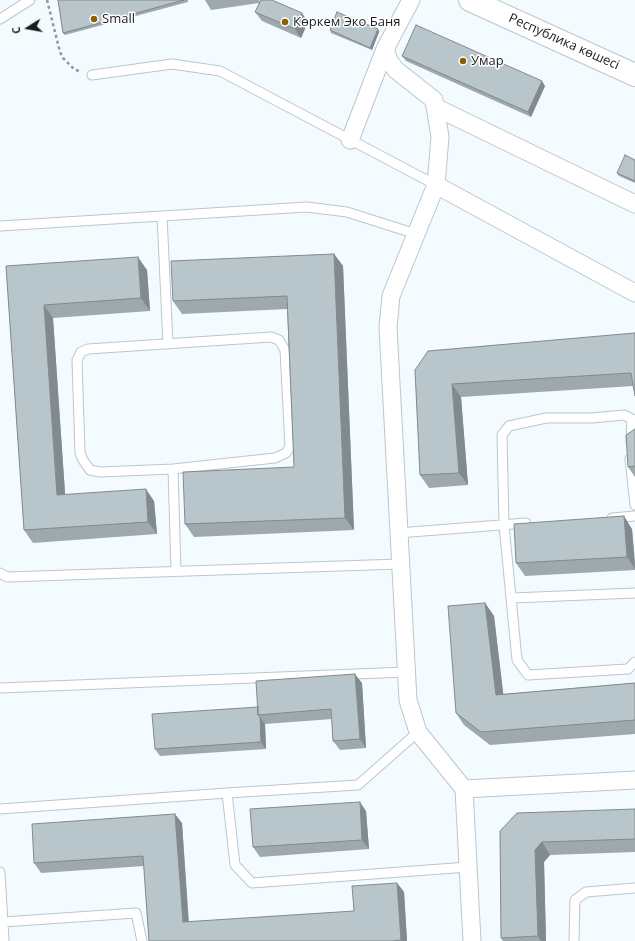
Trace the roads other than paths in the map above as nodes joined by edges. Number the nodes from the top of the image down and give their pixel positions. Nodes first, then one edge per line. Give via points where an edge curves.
1 (30, 0) edge
2 (411, 0) edge
3 (470, 0) edge
4 (0, 19) edge
5 (385, 49) junction
6 (92, 75) road end
7 (635, 75) edge
8 (435, 107) junction
9 (350, 140) junction
10 (436, 185) junction
11 (635, 204) edge
12 (162, 216) junction
13 (0, 226) edge
14 (416, 234) junction
15 (635, 293) edge
16 (168, 344) junction
17 (173, 469) junction
18 (635, 505) edge
19 (635, 516) edge
20 (604, 518) edge
21 (535, 523) edge
22 (504, 525) junction
23 (398, 533) junction
24 (400, 564) junction
25 (176, 571) junction
26 (0, 573) edge
27 (635, 593) edge
28 (512, 598) junction
29 (635, 662) edge
30 (406, 672) junction
31 (0, 688) edge
32 (418, 732) junction
33 (635, 780) edge
34 (464, 789) junction
35 (227, 793) junction
36 (0, 808) edge
37 (468, 867) junction
38 (0, 872) edge
39 (635, 888) edge
40 (3, 922) junction
41 (4, 941) edge
42 (142, 941) edge
43 (472, 941) edge
44 (574, 941) edge

1 - 4 lane
2 - 5 street
3 - 7 main road, Республика көшесі
5 - 8 street via 389,61 396,70 434,100
5 - 9 street
6 - 9 lane via 172,64 220,71
8 - 10 street via 440,137
8 - 11 street
9 - 10 lane
10 - 14 street
10 - 15 street
12 - 13 lane
12 - 14 lane via 307,207 347,212
12 - 16 lane
14 - 23 street via 390,296 388,327
16 - 17 lane via 81,352 77,360 80,453 90,470 100,472
16 - 17 lane via 271,337 279,340 285,350 290,447 286,453 276,458
17 - 25 lane
18 - 22 lane via 630,466 632,419 624,415 546,418 509,426 502,435
19 - 20 lane
21 - 22 lane
22 - 23 lane
22 - 28 lane
23 - 24 street
24 - 25 lane
24 - 30 street
25 - 26 lane via 7,577
27 - 28 lane
28 - 29 lane via 517,660 528,675 628,669
30 - 31 lane
30 - 32 street via 408,700
32 - 34 street
32 - 35 lane via 358,785
33 - 34 street
34 - 37 street
35 - 36 lane
35 - 37 lane via 235,865 252,883
37 - 43 street
38 - 40 lane
39 - 44 lane via 586,892 575,900
40 - 41 lane
40 - 42 lane via 136,913

